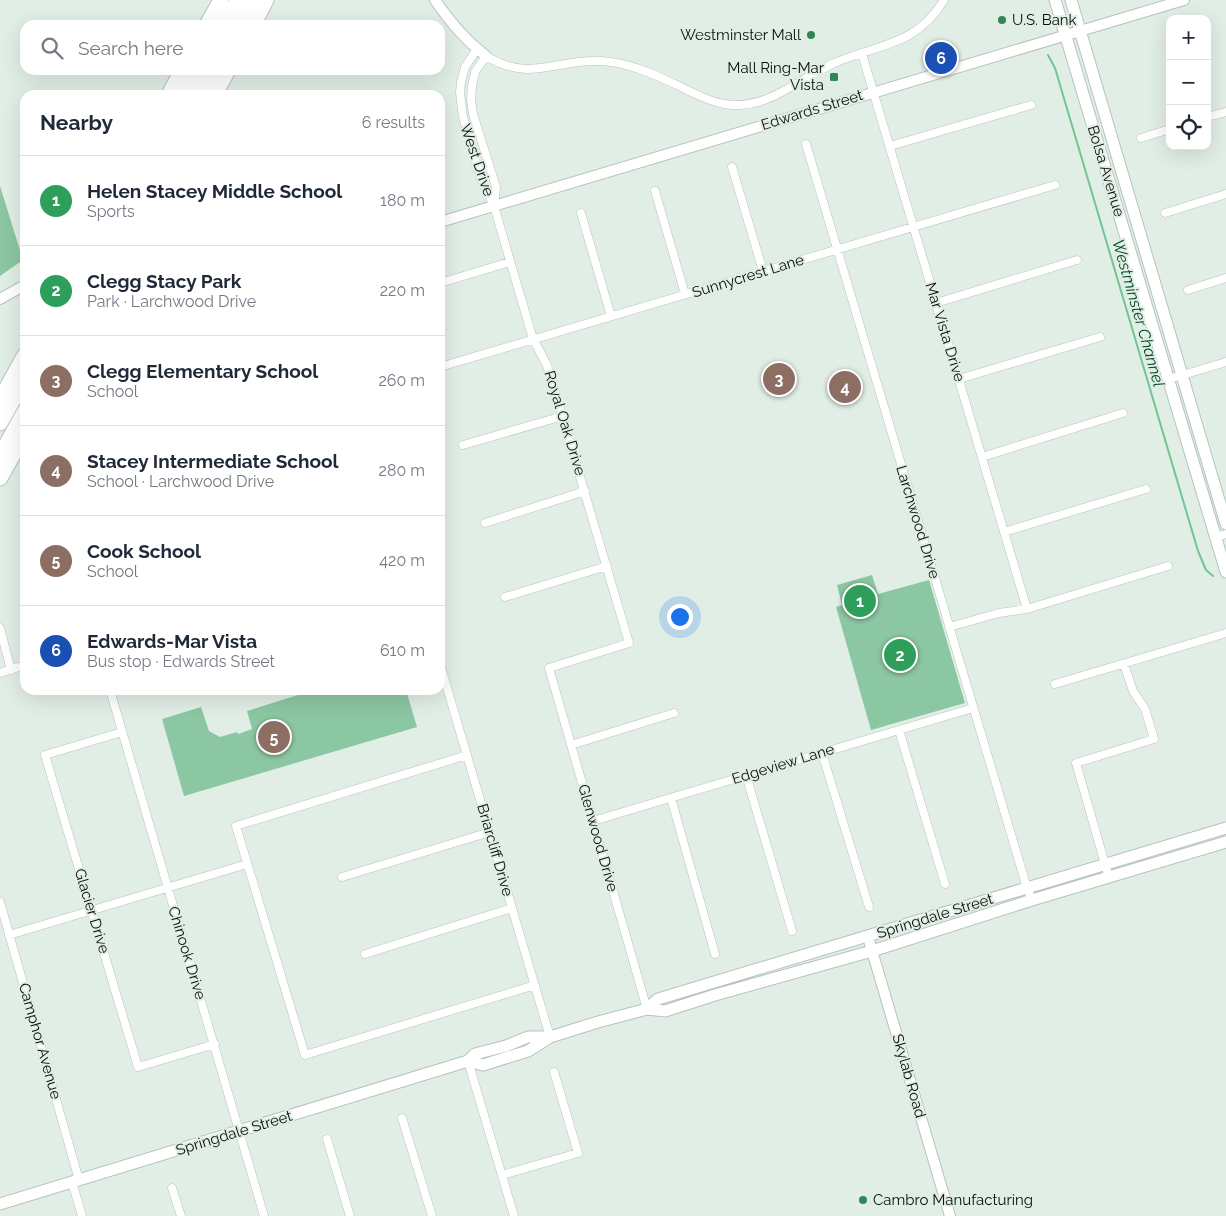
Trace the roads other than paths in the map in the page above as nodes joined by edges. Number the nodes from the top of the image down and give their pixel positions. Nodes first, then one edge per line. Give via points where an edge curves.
1 (221, 0) edge
2 (238, 0) edge
3 (254, 0) edge
4 (266, 0) edge
5 (435, 0) edge
6 (944, 0) edge
7 (1055, 0) edge
8 (1071, 0) edge
9 (1184, 0) edge
10 (210, 20) edge
11 (227, 20) edge
12 (243, 20) edge
13 (256, 20) edge
14 (1080, 31) junction
15 (1065, 35) junction
16 (481, 53) junction
17 (862, 54) junction
18 (179, 75) edge
19 (196, 75) edge
20 (212, 75) edge
21 (225, 75) edge
22 (172, 90) edge
23 (188, 90) edge
24 (204, 90) edge
25 (217, 90) edge
26 (873, 92) junction
27 (1031, 104) dead end
28 (1226, 112) edge
29 (1211, 117) edge
30 (1166, 130) edge
31 (1142, 138) dead end
32 (806, 144) dead end
33 (890, 146) junction
34 (732, 167) dead end
35 (1055, 184) dead end
36 (655, 191) dead end
37 (1226, 194) edge
38 (494, 206) junction
39 (580, 212) dead end
40 (1165, 213) dead end
41 (445, 221) edge
42 (913, 227) junction
43 (837, 249) junction
44 (1077, 260) dead end
45 (510, 262) junction
46 (763, 271) junction
47 (1226, 278) edge
48 (445, 282) edge
49 (20, 287) edge
50 (1188, 290) dead end
51 (685, 294) junction
52 (0, 299) edge
53 (936, 303) junction
54 (611, 316) junction
55 (1100, 337) dead end
56 (533, 339) junction
57 (1226, 362) edge
58 (20, 364) edge
59 (445, 365) edge
60 (1182, 375) junction
61 (959, 379) junction
62 (1169, 379) junction
63 (20, 388) edge
64 (0, 400) edge
65 (1123, 413) dead end
66 (563, 416) junction
67 (20, 420) edge
68 (0, 423) edge
69 (20, 442) edge
70 (463, 445) dead end
71 (0, 456) edge
72 (982, 457) junction
73 (0, 478) edge
74 (1146, 489) dead end
75 (585, 491) junction
76 (484, 523) dead end
77 (1226, 524) edge
78 (1004, 532) junction
79 (1221, 535) edge
80 (607, 566) junction
81 (1168, 566) dead end
82 (1226, 572) edge
83 (505, 597) dead end
84 (1027, 609) junction
85 (949, 627) junction
86 (0, 628) edge
87 (1226, 633) edge
88 (1124, 664) junction
89 (20, 667) edge
90 (549, 668) joint
91 (11, 670) junction
92 (0, 673) edge
93 (445, 681) edge
94 (1055, 684) dead end
95 (111, 695) edge
96 (973, 708) junction
97 (674, 713) dead end
98 (899, 730) junction
99 (122, 732) junction
100 (571, 745) junction
101 (822, 753) junction
102 (467, 755) junction
103 (746, 776) junction
104 (671, 798) junction
105 (593, 821) junction
106 (1226, 828) edge
107 (490, 832) junction
108 (1226, 842) edge
109 (247, 864) junction
110 (1106, 865) junction
111 (342, 877) dead end
112 (1109, 878) junction
113 (945, 884) dead end
114 (168, 888) junction
115 (1027, 888) junction
116 (1032, 900) junction
117 (0, 902) edge
118 (869, 907) dead end
119 (512, 908) junction
120 (92, 911) junction
121 (792, 931) dead end
122 (9, 935) junction
123 (868, 936) junction
124 (872, 951) junction
125 (365, 954) dead end
126 (715, 954) dead end
127 (535, 985) junction
128 (685, 992) junction
129 (681, 1006) junction
130 (647, 1009) junction
131 (550, 1037) junction
132 (215, 1044) junction
133 (468, 1061) junction
134 (554, 1072) dead end
135 (402, 1118) dead end
136 (239, 1131) junction
137 (327, 1139) dead end
138 (502, 1176) junction
139 (76, 1181) junction
140 (172, 1188) dead end
141 (0, 1204) edge
142 (82, 1216) edge
143 (181, 1216) edge
144 (264, 1216) edge
145 (350, 1216) edge
146 (432, 1216) edge
147 (514, 1216) edge
148 (950, 1216) edge

1 - 10 highway
2 - 11 highway
3 - 12 highway
4 - 13 highway
5 - 16 street via 456,29
6 - 17 street via 926,24 891,45
7 - 15 main road, Bolsa Avenue
8 - 14 main road, Bolsa Avenue
9 - 14 street, Edwards Street
14 - 15 street, Edwards Street
14 - 60 main road, Bolsa Avenue
15 - 26 street, Edwards Street
15 - 62 main road, Bolsa Avenue
16 - 17 street via 506,66 524,70 578,62 614,62 646,72 707,99 736,105 769,99 830,66
16 - 38 street, West Drive via 471,100 496,187
16 - 38 street, West Drive via 465,67 461,104 481,179
17 - 26 street, Mar Vista Drive
18 - 22 highway
19 - 23 highway
20 - 24 highway
21 - 25 highway
26 - 33 street, Mar Vista Drive
26 - 38 street, Edwards Street
27 - 33 street
28 - 29 street
30 - 31 street
32 - 43 street, Larchwood Drive
33 - 42 street, Mar Vista Drive
34 - 46 street
35 - 42 street, Sunnycrest Lane
36 - 51 street
37 - 40 street
38 - 41 street, Edwards Street
38 - 45 street, Royal Oak Drive
39 - 54 street
42 - 43 street, Sunnycrest Lane
42 - 53 street, Mar Vista Drive
43 - 46 street, Sunnycrest Lane
43 - 85 street, Larchwood Drive
44 - 53 street
45 - 48 street
45 - 56 street, Royal Oak Drive
46 - 51 street, Sunnycrest Lane
47 - 50 street
49 - 52 street
51 - 54 street, Sunnycrest Lane
53 - 61 street, Mar Vista Drive
54 - 56 street, Sunnycrest Lane
55 - 61 street
56 - 59 street, Sunnycrest Lane
56 - 66 street, Royal Oak Drive via 547,365
57 - 60 street
58 - 64 highway
60 - 62 street
60 - 77 main road, Bolsa Avenue
61 - 72 street, Mar Vista Drive
62 - 79 main road, Bolsa Avenue
63 - 68 highway
65 - 72 street
66 - 70 street
66 - 75 street, Royal Oak Drive
67 - 71 highway
69 - 73 highway
72 - 78 street, Mar Vista Drive
74 - 78 street
75 - 76 street
75 - 80 street, Royal Oak Drive
78 - 84 street, Mar Vista Drive
79 - 82 main road, Bolsa Avenue
80 - 83 street
80 - 90 street, Royal Oak Drive via 629,643
81 - 84 street
84 - 85 street
85 - 96 street, Larchwood Drive
86 - 91 street
87 - 88 street
88 - 94 street
88 - 110 street via 1131,686 1147,714 1154,739 1076,763
89 - 91 street
90 - 100 street, Glenwood Drive
91 - 92 street
93 - 102 street, Briarcliff Drive
95 - 99 street, Chinook Drive
96 - 98 street, Edgeview Lane
96 - 115 street, Larchwood Drive
97 - 100 street
98 - 101 street, Edgeview Lane
98 - 113 street
99 - 114 street, Chinook Drive
99 - 120 street, Glacier Drive via 45,755
100 - 105 street, Glenwood Drive
101 - 103 street, Edgeview Lane
101 - 118 street
102 - 107 street, Briarcliff Drive
102 - 109 street via 236,826
103 - 104 street, Edgeview Lane
103 - 121 street
104 - 105 street, Edgeview Lane
104 - 126 street
105 - 130 street, Glenwood Drive
106 - 110 main road, Springdale Street
107 - 111 street
107 - 119 street, Briarcliff Drive
108 - 112 main road, Springdale Street
109 - 114 street
109 - 127 street via 304,1055
110 - 112 street
110 - 115 main road, Springdale Street
112 - 116 main road, Springdale Street
114 - 120 street
114 - 132 street, Chinook Drive
115 - 116 street, Larchwood Drive
115 - 123 main road, Springdale Street
116 - 124 main road, Springdale Street
117 - 122 street, Camphor Avenue
119 - 125 street
119 - 127 street, Briarcliff Drive
120 - 122 street
120 - 132 street, Glacier Drive via 138,1067
122 - 139 street, Camphor Avenue
123 - 124 street, Skylab Road
123 - 128 main road, Springdale Street
124 - 129 main road, Springdale Street
124 - 148 street, Skylab Road
127 - 131 street, Briarcliff Drive
128 - 129 main road via 687,996
128 - 130 main road, Springdale Street via 658,999
129 - 130 main road, Springdale Street via 665,1011
130 - 131 main road, Springdale Street
131 - 133 main road, Springdale Street via 528,1051 483,1065
132 - 136 street, Chinook Drive
133 - 136 main road, Springdale Street
133 - 138 street
134 - 138 street via 578,1153
135 - 146 street
136 - 139 main road, Springdale Street
136 - 144 street, Chinook Drive
137 - 145 street
138 - 147 street
139 - 141 main road, Springdale Street
139 - 142 street, Camphor Avenue
140 - 143 street

